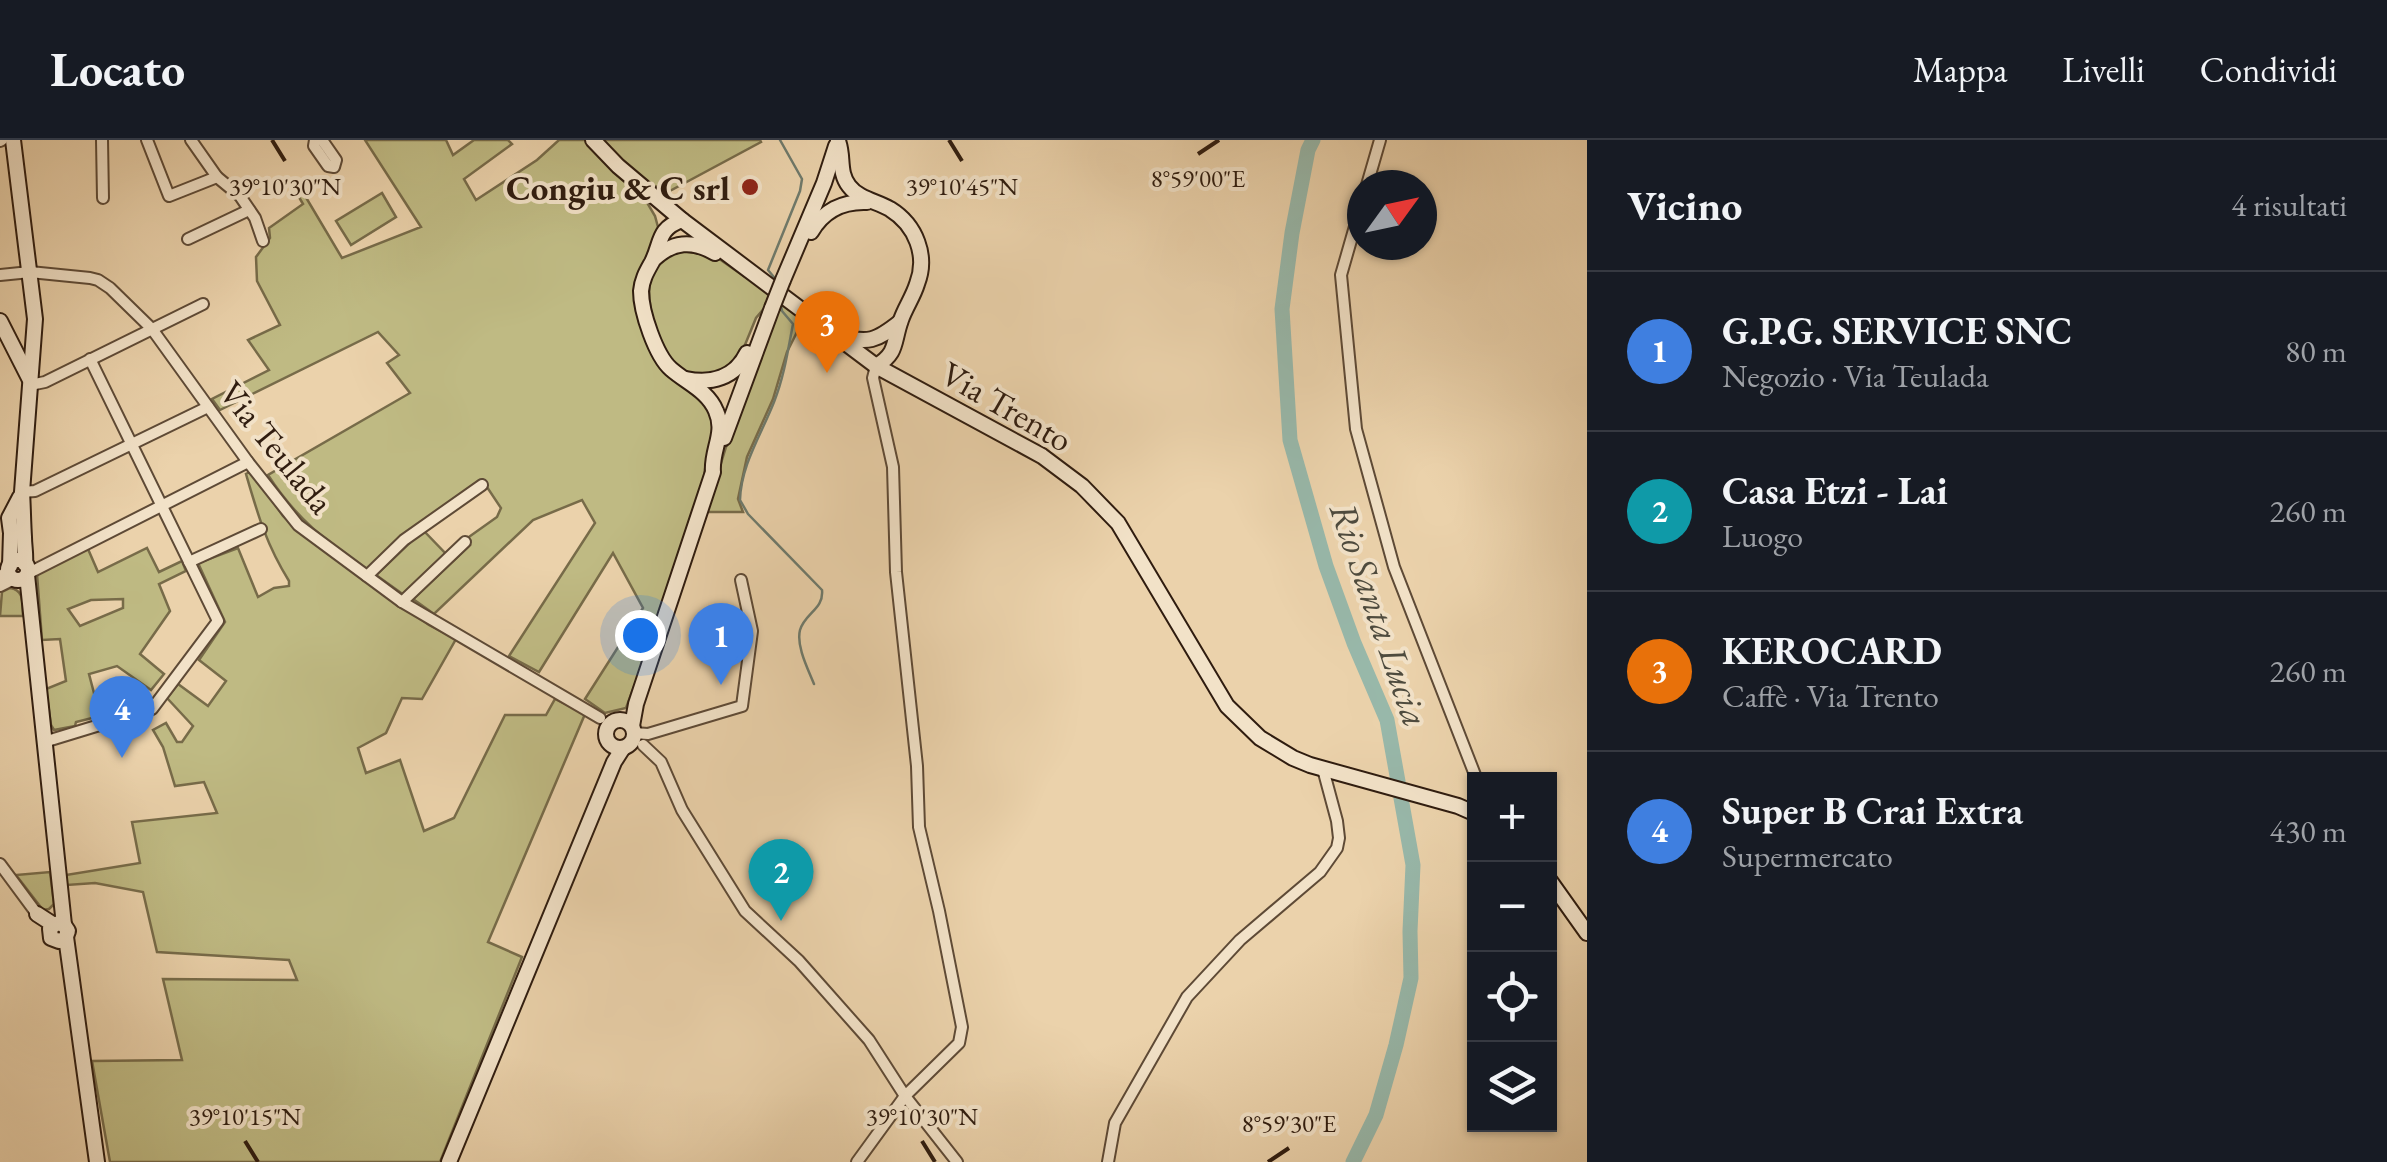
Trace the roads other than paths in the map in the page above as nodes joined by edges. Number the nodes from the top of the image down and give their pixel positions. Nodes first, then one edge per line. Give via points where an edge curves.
1 (13, 140) edge
2 (102, 140) edge
3 (148, 140) edge
4 (191, 140) edge
5 (593, 140) edge
6 (838, 140) edge
7 (1380, 140) edge
8 (1371, 170) edge
9 (629, 176) junction
10 (218, 177) junction
11 (103, 198) dead end
12 (875, 203) junction
13 (249, 210) junction
14 (682, 220) junction
15 (663, 231) junction
16 (188, 240) dead end
17 (263, 240) dead end
18 (673, 245) junction
19 (797, 247) junction
20 (1347, 254) edge
21 (653, 260) junction
22 (741, 264) junction
23 (30, 272) junction
24 (0, 275) edge
25 (203, 304) dead end
26 (768, 315) junction
27 (0, 321) edge
28 (900, 322) junction
29 (152, 329) junction
30 (833, 334) junction
31 (879, 339) junction
32 (895, 348) junction
33 (90, 359) junction
34 (876, 366) junction
35 (684, 378) junction
36 (30, 382) junction
37 (926, 394) junction
38 (208, 406) junction
39 (132, 444) junction
40 (248, 462) junction
41 (712, 476) junction
42 (482, 486) dead end
43 (22, 492) junction
44 (162, 507) junction
45 (12, 515) edge
46 (262, 529) dead end
47 (466, 542) dead end
48 (189, 562) junction
49 (16, 573) edge
50 (367, 576) junction
51 (741, 580) dead end
52 (402, 602) junction
53 (622, 733) junction
54 (44, 742) junction
55 (1328, 770) junction
56 (1474, 772) edge
57 (1467, 810) edge
58 (0, 864) edge
59 (1557, 892) edge
60 (61, 905) junction
61 (37, 914) junction
62 (57, 931) junction
63 (1587, 933) edge
64 (905, 1096) junction
65 (97, 1162) edge
66 (448, 1162) edge
67 (857, 1162) edge
68 (956, 1162) edge
69 (1108, 1162) edge

1 - 23 street
2 - 11 street
3 - 10 street via 169,196
4 - 10 street
5 - 9 street, Via Trento
6 - 12 street via 850,187
6 - 19 street
7 - 8 street
9 - 14 street, Via Trento
9 - 15 street via 651,202
10 - 13 street
12 - 19 street via 833,209
12 - 28 street via 900,216 921,254 918,282
13 - 16 street
13 - 17 street
14 - 15 street
14 - 18 street
14 - 22 street, Via Trento
15 - 21 street
18 - 21 street
18 - 22 street via 694,245
19 - 26 street, bridge
20 - 56 street via 1341,275 1356,429 1394,566
21 - 35 street via 642,301 659,353
22 - 30 street, Via Trento
23 - 24 street, Via Teulada
23 - 29 street, Via Teulada via 98,280
23 - 36 street
25 - 29 street
26 - 35 street via 734,371 712,381
26 - 41 street
27 - 36 street
28 - 31 street
28 - 32 street
29 - 33 street
29 - 38 street, Via Teulada
30 - 31 street
30 - 34 street, Via Trento
31 - 34 street
32 - 34 street
32 - 37 street
33 - 36 street via 45,382
33 - 39 street
34 - 37 street, Via Trento
34 - 64 street via 872,378 893,467 919,826 962,1027 959,1043
35 - 41 street via 708,398 720,420
36 - 43 street
37 - 55 street, Via Trento via 1042,456 1082,486 1118,523 1227,706 1280,751
38 - 39 street
38 - 40 street, Via Teulada
39 - 43 street
39 - 44 street
40 - 44 street
40 - 50 street, Via Teulada via 298,525
41 - 53 street
42 - 50 street via 404,540
43 - 45 street
44 - 48 street
44 - 49 street
45 - 49 street
45 - 49 street
46 - 48 street
47 - 52 street
48 - 54 street via 218,623 156,707
49 - 54 street via 29,598
50 - 52 street, Via Teulada
51 - 53 street via 752,631 742,706 648,734
52 - 53 street, Via Teulada
53 - 64 street via 661,762 682,810 745,911 869,1040
53 - 66 street
54 - 60 street
55 - 57 street, Via Trento
55 - 69 street via 1337,848 1320,872 1240,940 1187,997 1115,1123
58 - 61 street
59 - 63 street
60 - 61 street via 52,915
60 - 62 street
61 - 62 street
62 - 65 street via 70,976
64 - 67 street
64 - 68 street

